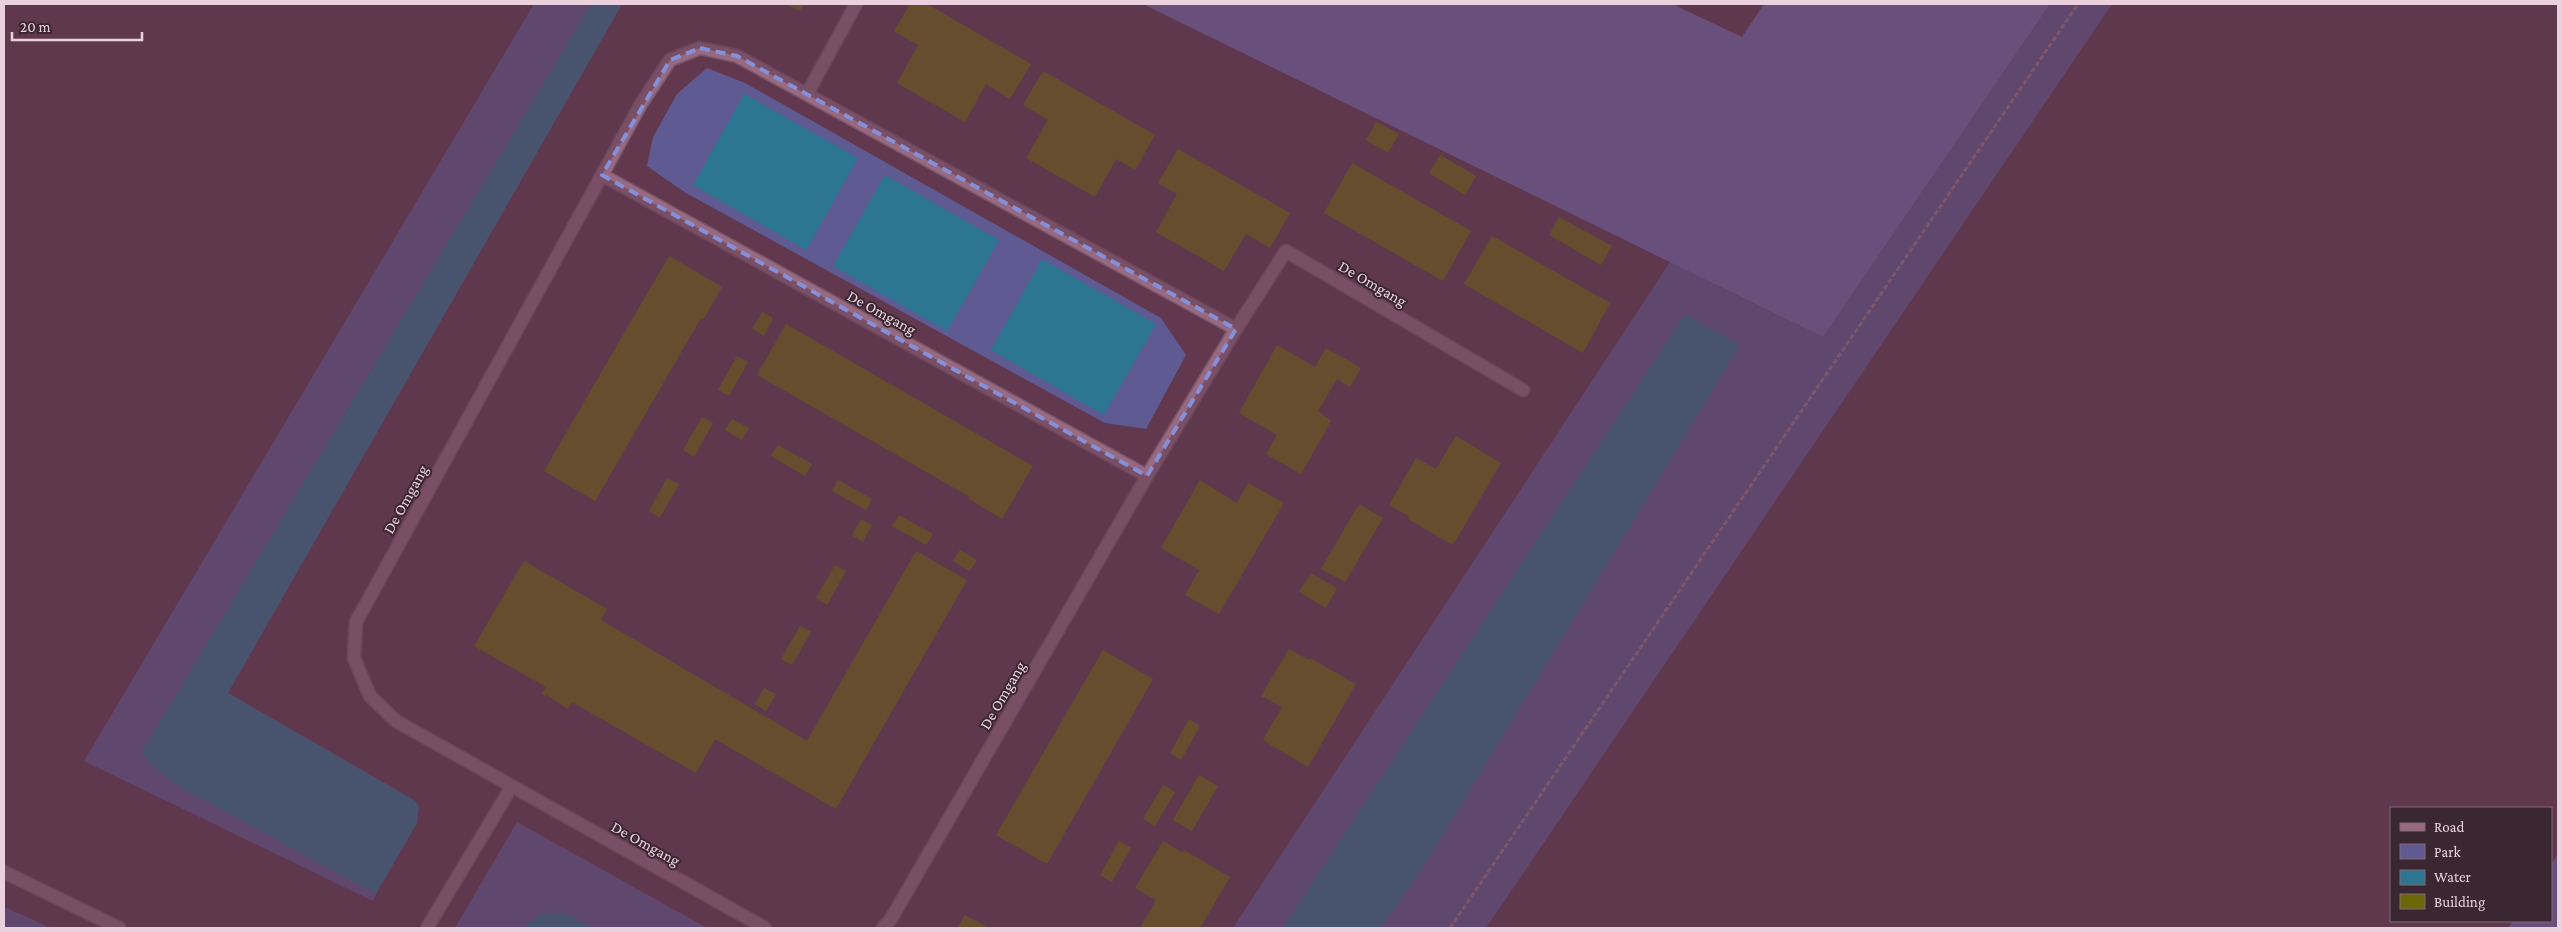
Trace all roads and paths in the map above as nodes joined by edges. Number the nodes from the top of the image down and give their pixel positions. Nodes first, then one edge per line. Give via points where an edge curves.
1 (856, 4) edge
2 (2078, 4) edge
3 (807, 94) junction
4 (602, 175) junction
5 (1236, 329) junction
6 (1523, 390) dead end
7 (1146, 476) junction
8 (512, 786) junction
9 (4, 872) edge
10 (119, 928) edge
11 (428, 928) edge
12 (765, 928) edge
13 (883, 928) edge
14 (1450, 928) edge

1 - 3 street
2 - 14 path
3 - 4 street, De Omgang via 738,56 700,48 692,51 670,60 641,104
3 - 5 street, De Omgang
4 - 7 street, De Omgang
4 - 8 street, De Omgang via 356,622 354,658 370,696 396,721
5 - 6 street, De Omgang via 1286,251
5 - 7 street, De Omgang
7 - 13 street, De Omgang
8 - 11 street
8 - 12 street, De Omgang
9 - 10 street

